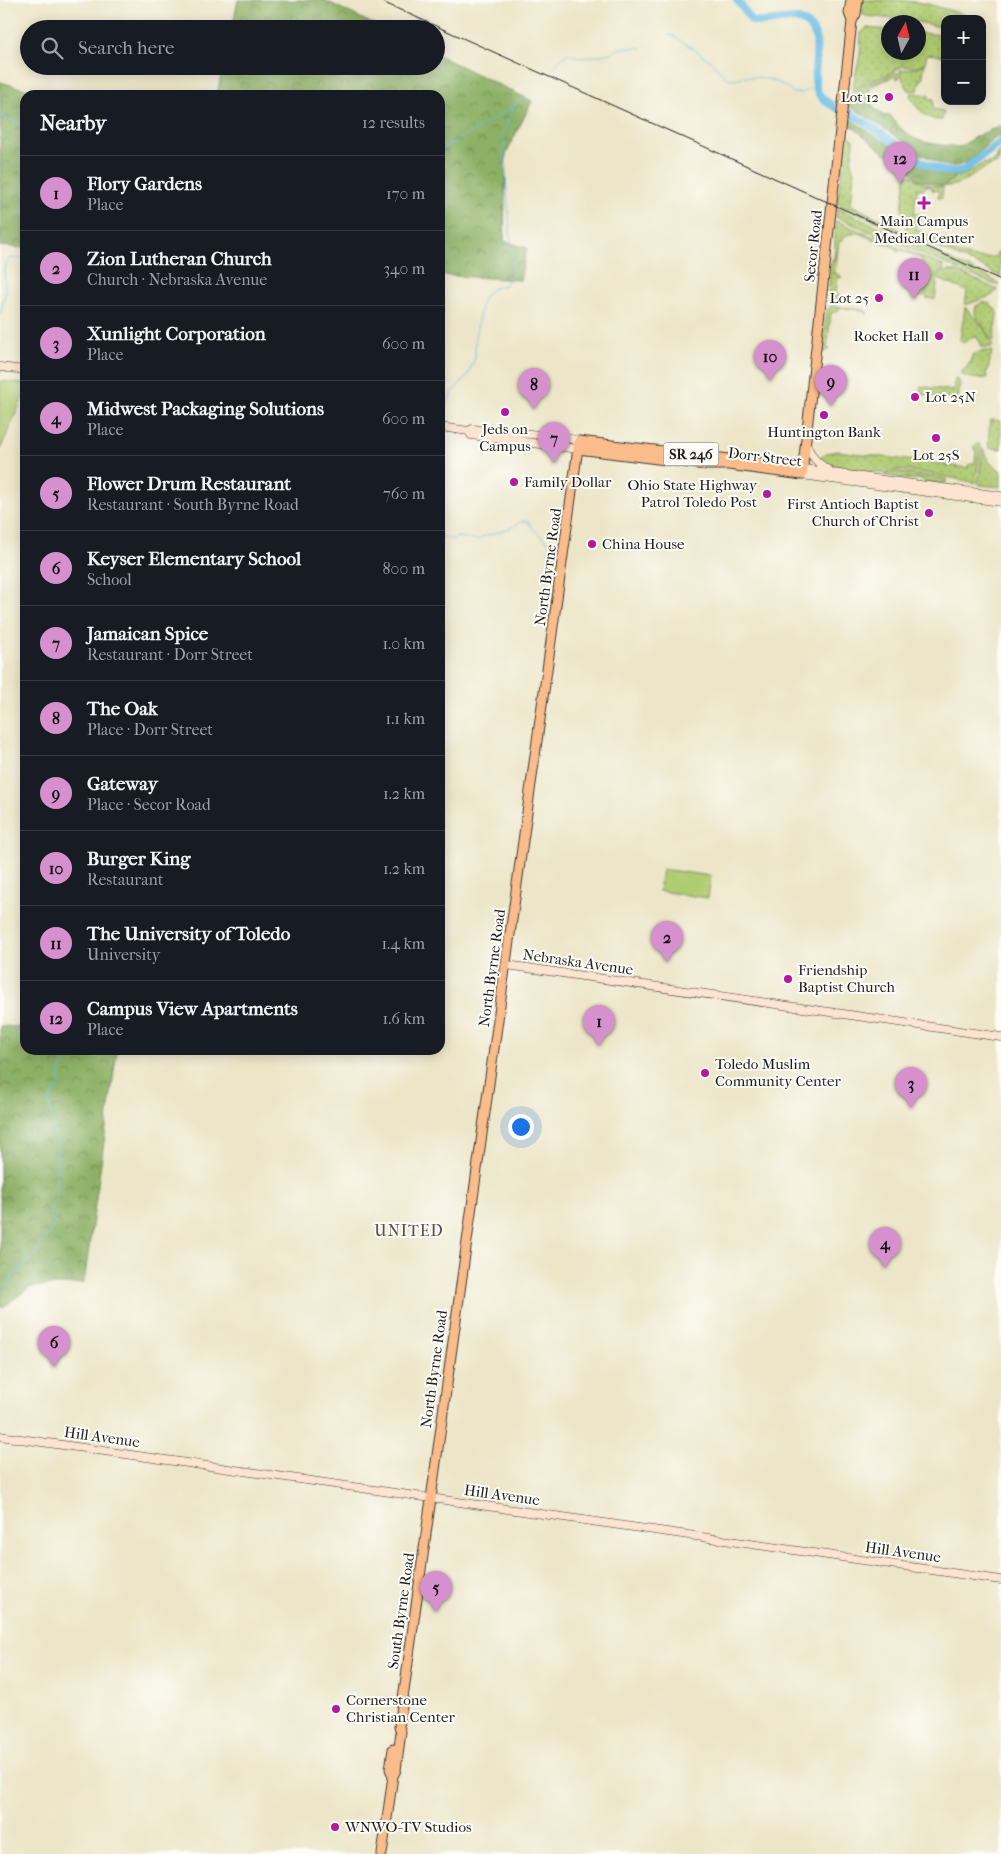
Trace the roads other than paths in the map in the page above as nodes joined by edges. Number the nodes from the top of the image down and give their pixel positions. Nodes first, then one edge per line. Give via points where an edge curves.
1 (851, 0) edge
2 (858, 0) edge
3 (852, 21) junction
4 (0, 367) edge
5 (20, 369) edge
6 (445, 428) edge
7 (806, 441) junction
8 (578, 445) junction
9 (802, 472) junction
10 (834, 474) junction
11 (922, 488) junction
12 (1001, 496) edge
13 (1001, 502) edge
14 (507, 965) junction
15 (1001, 1037) edge
16 (0, 1436) edge
17 (430, 1499) junction
18 (1001, 1580) edge
19 (382, 1854) edge

1 - 3 main road, Secor Road via 849,13
2 - 3 main road, Secor Road
3 - 7 main road, Secor Road
4 - 5 main road
6 - 8 main road, Dorr Street / SR 246 via 468,431 471,435
7 - 9 main road, Secor Road
7 - 10 main road via 815,461
8 - 9 main road, Dorr Street / SR 246 via 712,456 797,467
8 - 14 main road, North Byrne Road
9 - 10 main road, Dorr Street / SR 246
9 - 11 main road, Dorr Street / SR 246
10 - 11 main road, Dorr Street / SR 246
11 - 12 main road, Dorr Street / SR 246
11 - 13 main road, Dorr Street / SR 246
14 - 15 main road, Nebraska Avenue
14 - 17 main road, North Byrne Road
16 - 17 main road, Hill Avenue
17 - 18 main road, Hill Avenue
17 - 19 main road, South Byrne Road via 399,1727 395,1732

